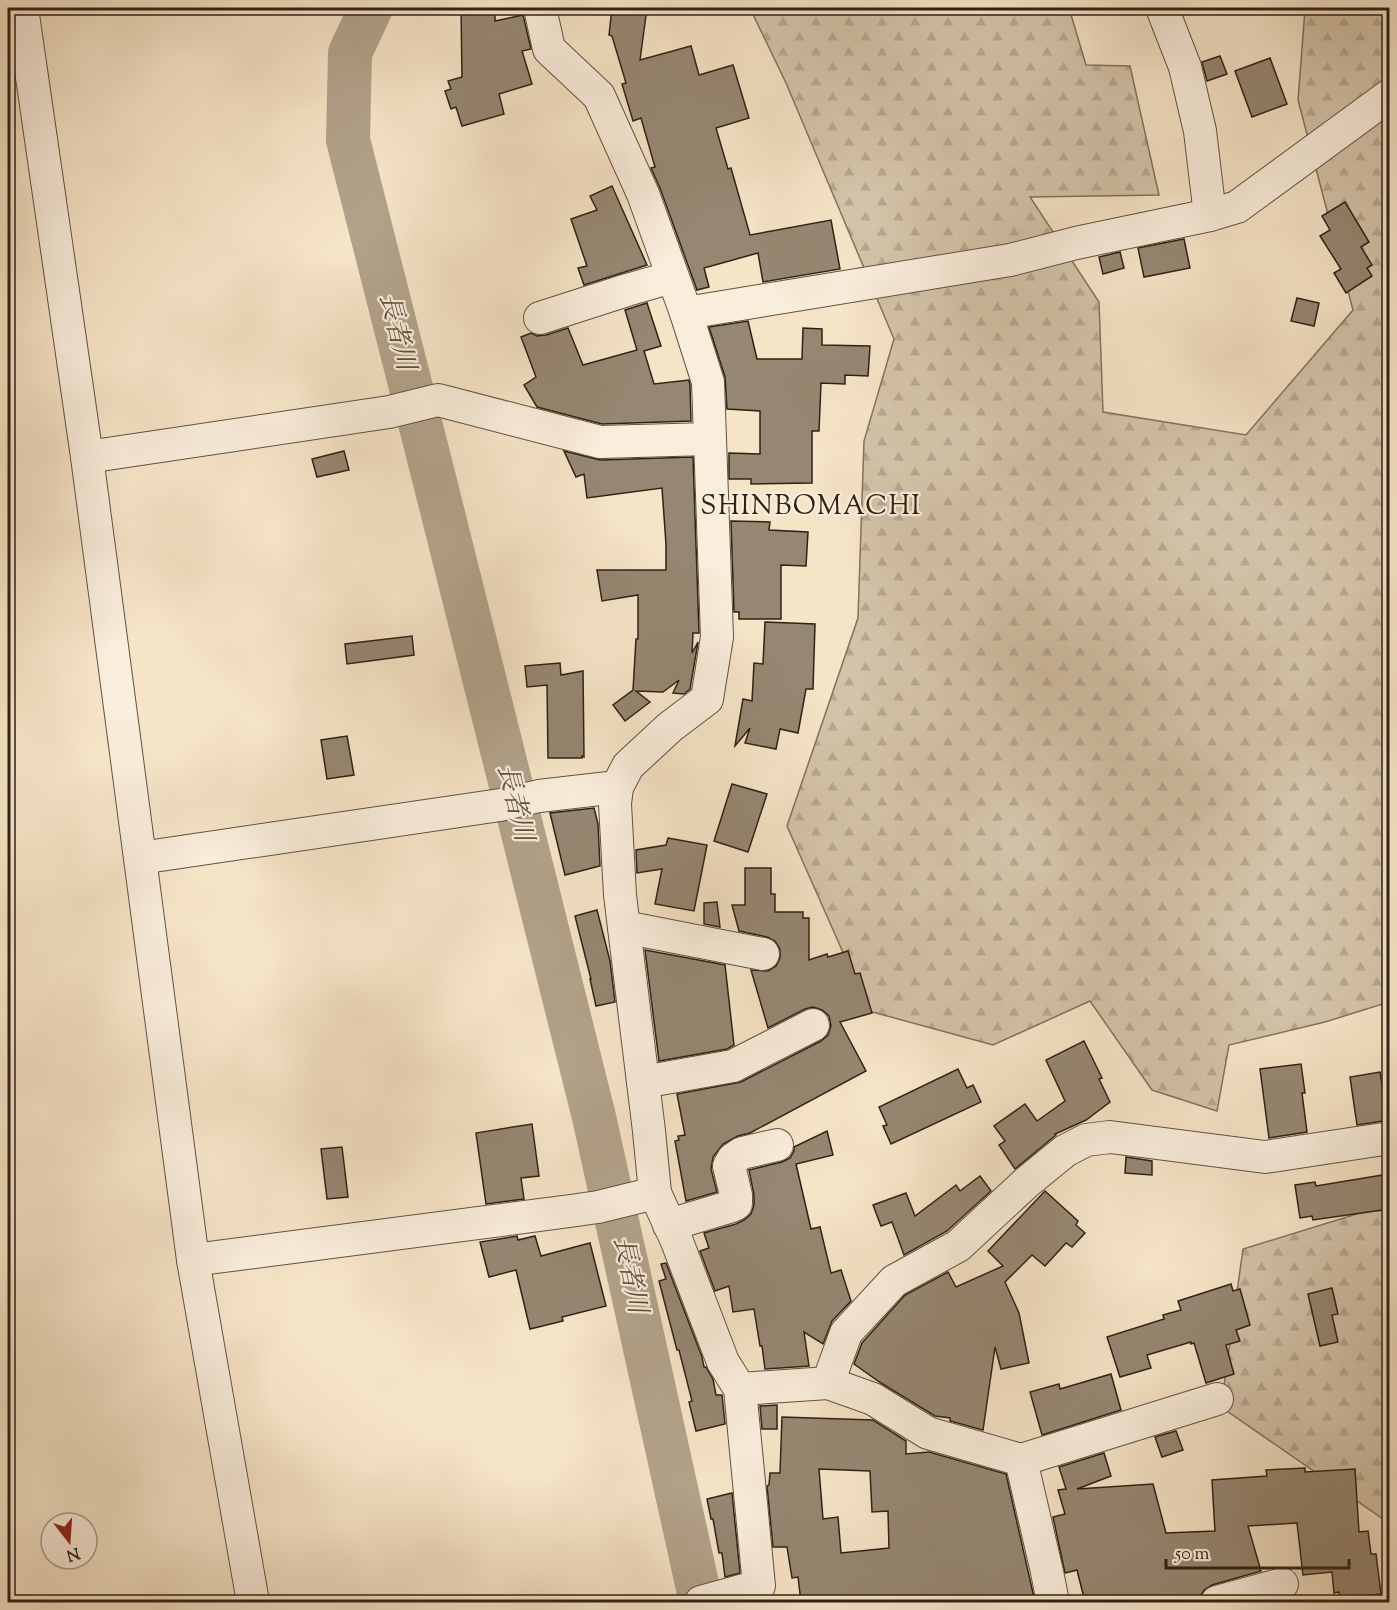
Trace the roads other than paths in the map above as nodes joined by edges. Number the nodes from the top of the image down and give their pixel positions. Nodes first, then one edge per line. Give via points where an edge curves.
1 (22, 8) edge
2 (540, 8) edge
3 (1162, 8) edge
4 (1389, 94) edge
5 (1210, 215) junction
6 (672, 277) junction
7 (686, 313) junction
8 (540, 318) dead end
9 (710, 439) junction
10 (87, 457) junction
11 (617, 787) junction
12 (140, 858) junction
13 (624, 927) junction
14 (763, 954) dead end
15 (813, 1025) dead end
16 (643, 1082) junction
17 (1389, 1138) edge
18 (777, 1145) dead end
19 (644, 1196) junction
20 (669, 1225) junction
21 (193, 1260) junction
22 (828, 1383) junction
23 (740, 1389) junction
24 (1217, 1399) dead end
25 (1021, 1460) junction
26 (1282, 1584) dead end
27 (727, 1598) edge
28 (253, 1602) edge
29 (1053, 1602) edge
30 (1217, 1602) edge

1 - 10 street
2 - 6 street via 549,49 599,96 642,194
3 - 5 street via 1185,67 1200,131
4 - 5 street via 1237,207
5 - 7 street via 1010,260
6 - 7 street
6 - 8 street
7 - 9 street via 708,382
9 - 10 street via 600,442 438,400 389,412
9 - 11 street via 717,636 707,699 628,766
10 - 12 street
11 - 12 street
11 - 13 street
12 - 21 street
13 - 14 street
13 - 16 street
15 - 16 street via 733,1066
16 - 19 street
17 - 22 street via 1265,1156 1110,1137 1086,1140 1065,1151 1027,1182 958,1246 894,1281 846,1334
18 - 20 street via 733,1159 729,1166 736,1204
19 - 20 street
19 - 21 street via 598,1207
20 - 23 street via 723,1362
21 - 28 street
22 - 23 street
22 - 25 street via 873,1399 928,1433
23 - 27 street via 759,1586
24 - 25 street
25 - 29 street
26 - 30 street

